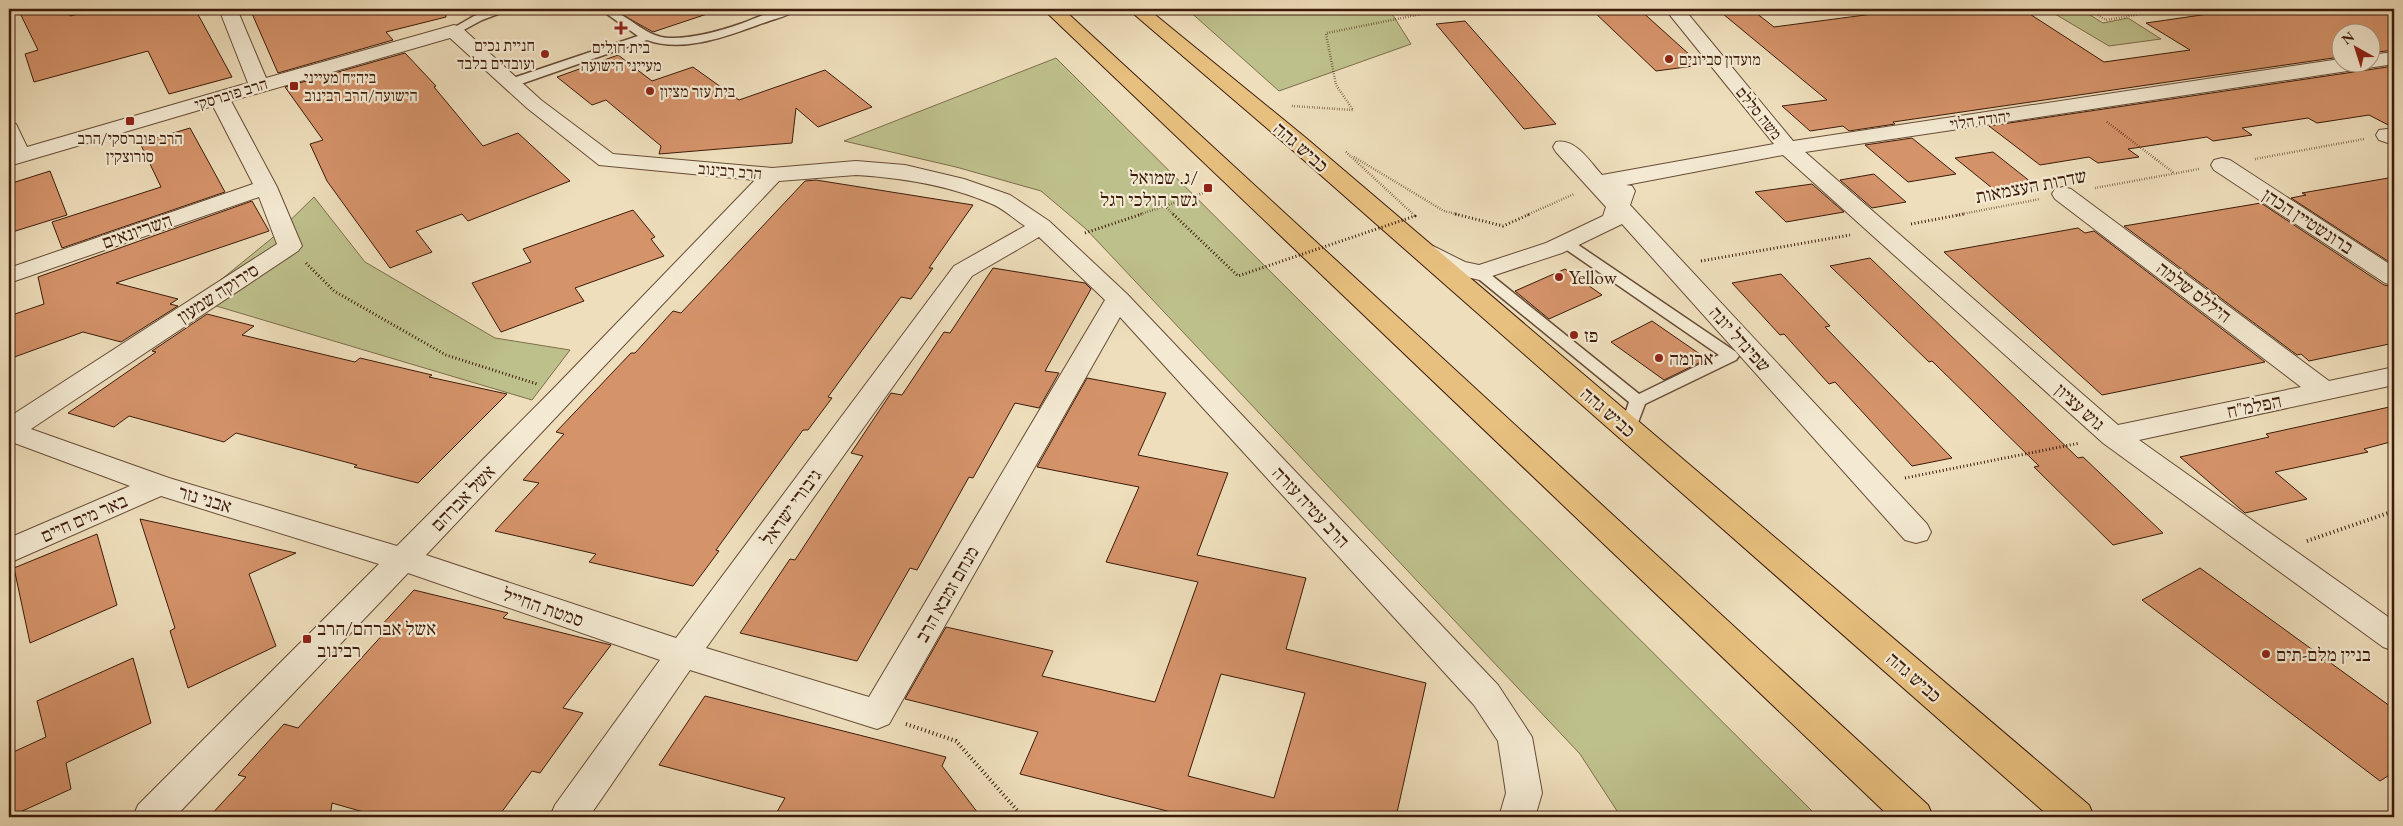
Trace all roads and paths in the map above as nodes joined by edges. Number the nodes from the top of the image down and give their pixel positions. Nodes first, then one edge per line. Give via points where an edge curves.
1 (228, 9) edge
2 (504, 9) edge
3 (605, 9) edge
4 (792, 9) edge
5 (1052, 9) edge
6 (1137, 9) edge
7 (1447, 9) edge
8 (1674, 9) edge
9 (2026, 9) edge
10 (2066, 9) edge
11 (2087, 9) edge
12 (2169, 9) edge
13 (454, 31) junction
14 (648, 36) junction
15 (2394, 58) edge
16 (2380, 60) edge
17 (2330, 67) edge
18 (511, 83) junction
19 (259, 86) junction
20 (219, 98) junction
21 (2083, 104) junction
22 (1286, 106) dead end
23 (9, 128) edge
24 (2390, 137) edge
25 (1564, 147) dead end
26 (1788, 148) junction
27 (14, 157) edge
28 (2222, 165) junction
29 (2174, 174) junction
30 (772, 175) junction
31 (1626, 178) junction
32 (1236, 182) junction
33 (1598, 183) junction
34 (266, 187) junction
35 (2063, 194) junction
36 (1165, 206) junction
37 (1618, 206) junction
38 (1880, 230) junction
39 (1050, 234) junction
40 (1566, 243) junction
41 (290, 246) junction
42 (1419, 248) junction
43 (1673, 266) junction
44 (1480, 273) junction
45 (9, 276) edge
46 (2394, 278) edge
47 (1118, 299) junction
48 (2394, 376) edge
49 (2325, 391) junction
50 (565, 393) junction
51 (1638, 401) junction
52 (1628, 429) junction
53 (9, 430) edge
54 (2113, 436) junction
55 (1872, 484) junction
56 (159, 485) junction
57 (2394, 511) edge
58 (1916, 532) dead end
59 (9, 551) edge
60 (2275, 552) junction
61 (404, 560) junction
62 (2394, 638) edge
63 (683, 654) junction
64 (877, 714) junction
65 (151, 817) edge
66 (568, 817) edge
67 (1023, 817) edge
68 (1517, 817) edge
69 (1915, 817) edge
70 (2076, 817) edge

1 - 19 street
2 - 13 lane
3 - 14 lane
4 - 14 lane via 690,42 670,43
5 - 32 highway
6 - 42 highway, כביש גהה
7 - 22 path via 1327,33 1336,84 1353,110
8 - 26 street, משה סללם
9 - 10 path via 2034,14
11 - 12 path via 2106,20
13 - 18 street, הרב רבינוב
13 - 19 street, הרב פוברסקי
14 - 18 lane
15 - 16 street
17 - 21 street, יהודה הלוי
18 - 30 street, הרב רבינוב via 606,160
19 - 20 street, הרב פוברסקי
20 - 27 street, הרב פוברסקי
20 - 34 street
21 - 26 street, יהודה הלוי
21 - 29 path
23 - 27 street
24 - 28 path, שדרות העצמאות
25 - 33 street, שפינדל יונה
26 - 31 street, יהודה הלוי
26 - 38 street, גוש עציון
28 - 29 path, שדרות העצמאות
28 - 46 street, ברונשטיין הכהן
29 - 35 path, שדרות העצמאות
30 - 39 street, הרב רבינוב via 856,168 905,172 956,184 1002,200
30 - 50 street, אשל אברהם
31 - 33 street, יהודה הלוי
31 - 37 street
32 - 36 path
32 - 69 highway
33 - 36 path, bridge via 1503,226 1444,211 1346,152 1415,216 1238,276
33 - 37 street, שפינדל יונה
34 - 41 street
34 - 45 street, השריונאים
35 - 38 path, שדרות העצמאות
35 - 49 street, היללס שלמה
36 - 39 path
37 - 40 street via 1613,220
37 - 43 street, שפינדל יונה
38 - 43 path, שדרות העצמאות
38 - 54 street, גוש עציון
39 - 47 street, הרב עטיה עזרה
39 - 63 street, גיבורי ישראל via 963,271
40 - 44 street
40 - 51 lane via 1731,356
41 - 50 path via 334,291 446,355
41 - 53 street, סירוקה שמעון
42 - 44 street via 1457,268
42 - 52 highway, כביש גהה
43 - 55 street, שפינדל יונה
44 - 51 lane
47 - 64 street, מנחם זמבא הרב
47 - 68 street, הרב עטיה עזרה via 1486,695 1515,737 1524,793
48 - 49 street, הפלמ"ח
49 - 54 street, הפלמ"ח
50 - 61 street, אשל אברהם
51 - 52 lane
52 - 70 highway, כביש גהה
53 - 56 street, אבני נזר
54 - 55 path
54 - 60 street, גוש עציון
55 - 58 street, שפינדל יונה
56 - 59 street, באר מים חיים
56 - 61 street, אבני נזר
57 - 60 path
60 - 62 street, גוש עציון
61 - 63 street, סמטת החייל
61 - 65 street, אשל אברהם
63 - 64 street
63 - 66 street, גיבורי ישראל
64 - 67 path via 956,742

